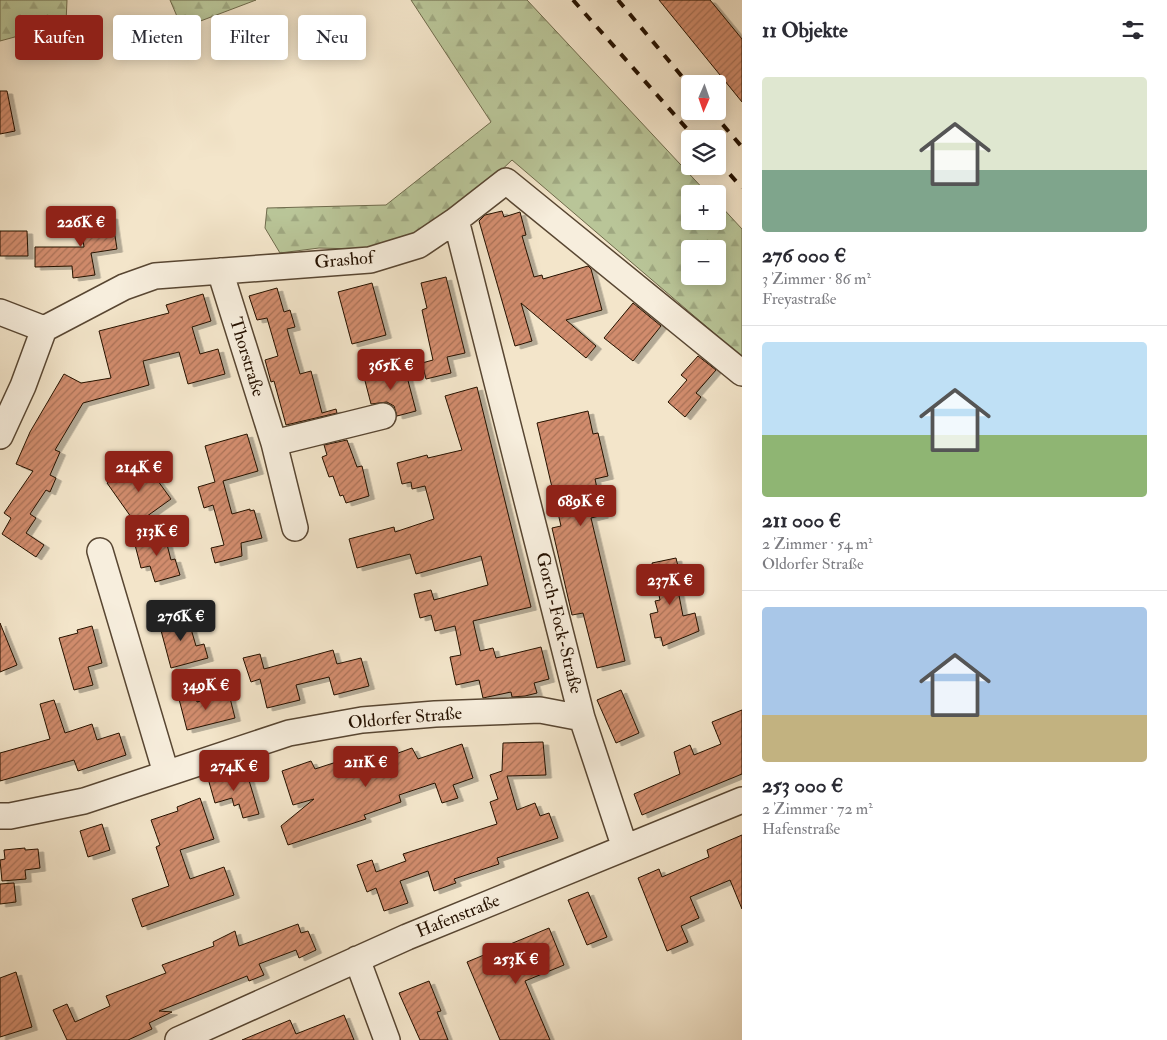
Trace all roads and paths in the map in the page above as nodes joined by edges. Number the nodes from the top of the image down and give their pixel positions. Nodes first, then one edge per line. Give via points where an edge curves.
1 (456, 220) junction
2 (220, 271) junction
3 (0, 312) edge
4 (44, 329) junction
5 (742, 373) edge
6 (383, 416) dead end
7 (0, 436) edge
8 (274, 443) junction
9 (295, 528) dead end
10 (100, 551) dead end
11 (582, 718) junction
12 (166, 773) junction
13 (742, 800) edge
14 (0, 816) edge
15 (625, 848) junction
16 (357, 959) junction
17 (178, 1040) edge
18 (387, 1040) edge

1 - 2 street, Grashof via 419,244 370,260
1 - 5 street, Grashof via 506,181
1 - 11 street, Gorch-Fock-Straße
2 - 4 street, Grashof via 155,276 124,287
2 - 8 street, Thorstraße
3 - 4 street
4 - 7 street
6 - 8 street
8 - 9 street, Thorstraße
10 - 12 street
11 - 12 street, Oldorfer Straße via 540,710 362,720 289,733
11 - 15 street, Gorch-Fock-Straße
12 - 14 street, Oldorfer Straße via 84,800
13 - 15 street, Hafenstraße
15 - 16 street, Hafenstraße
16 - 17 street, Hafenstraße
16 - 18 street

